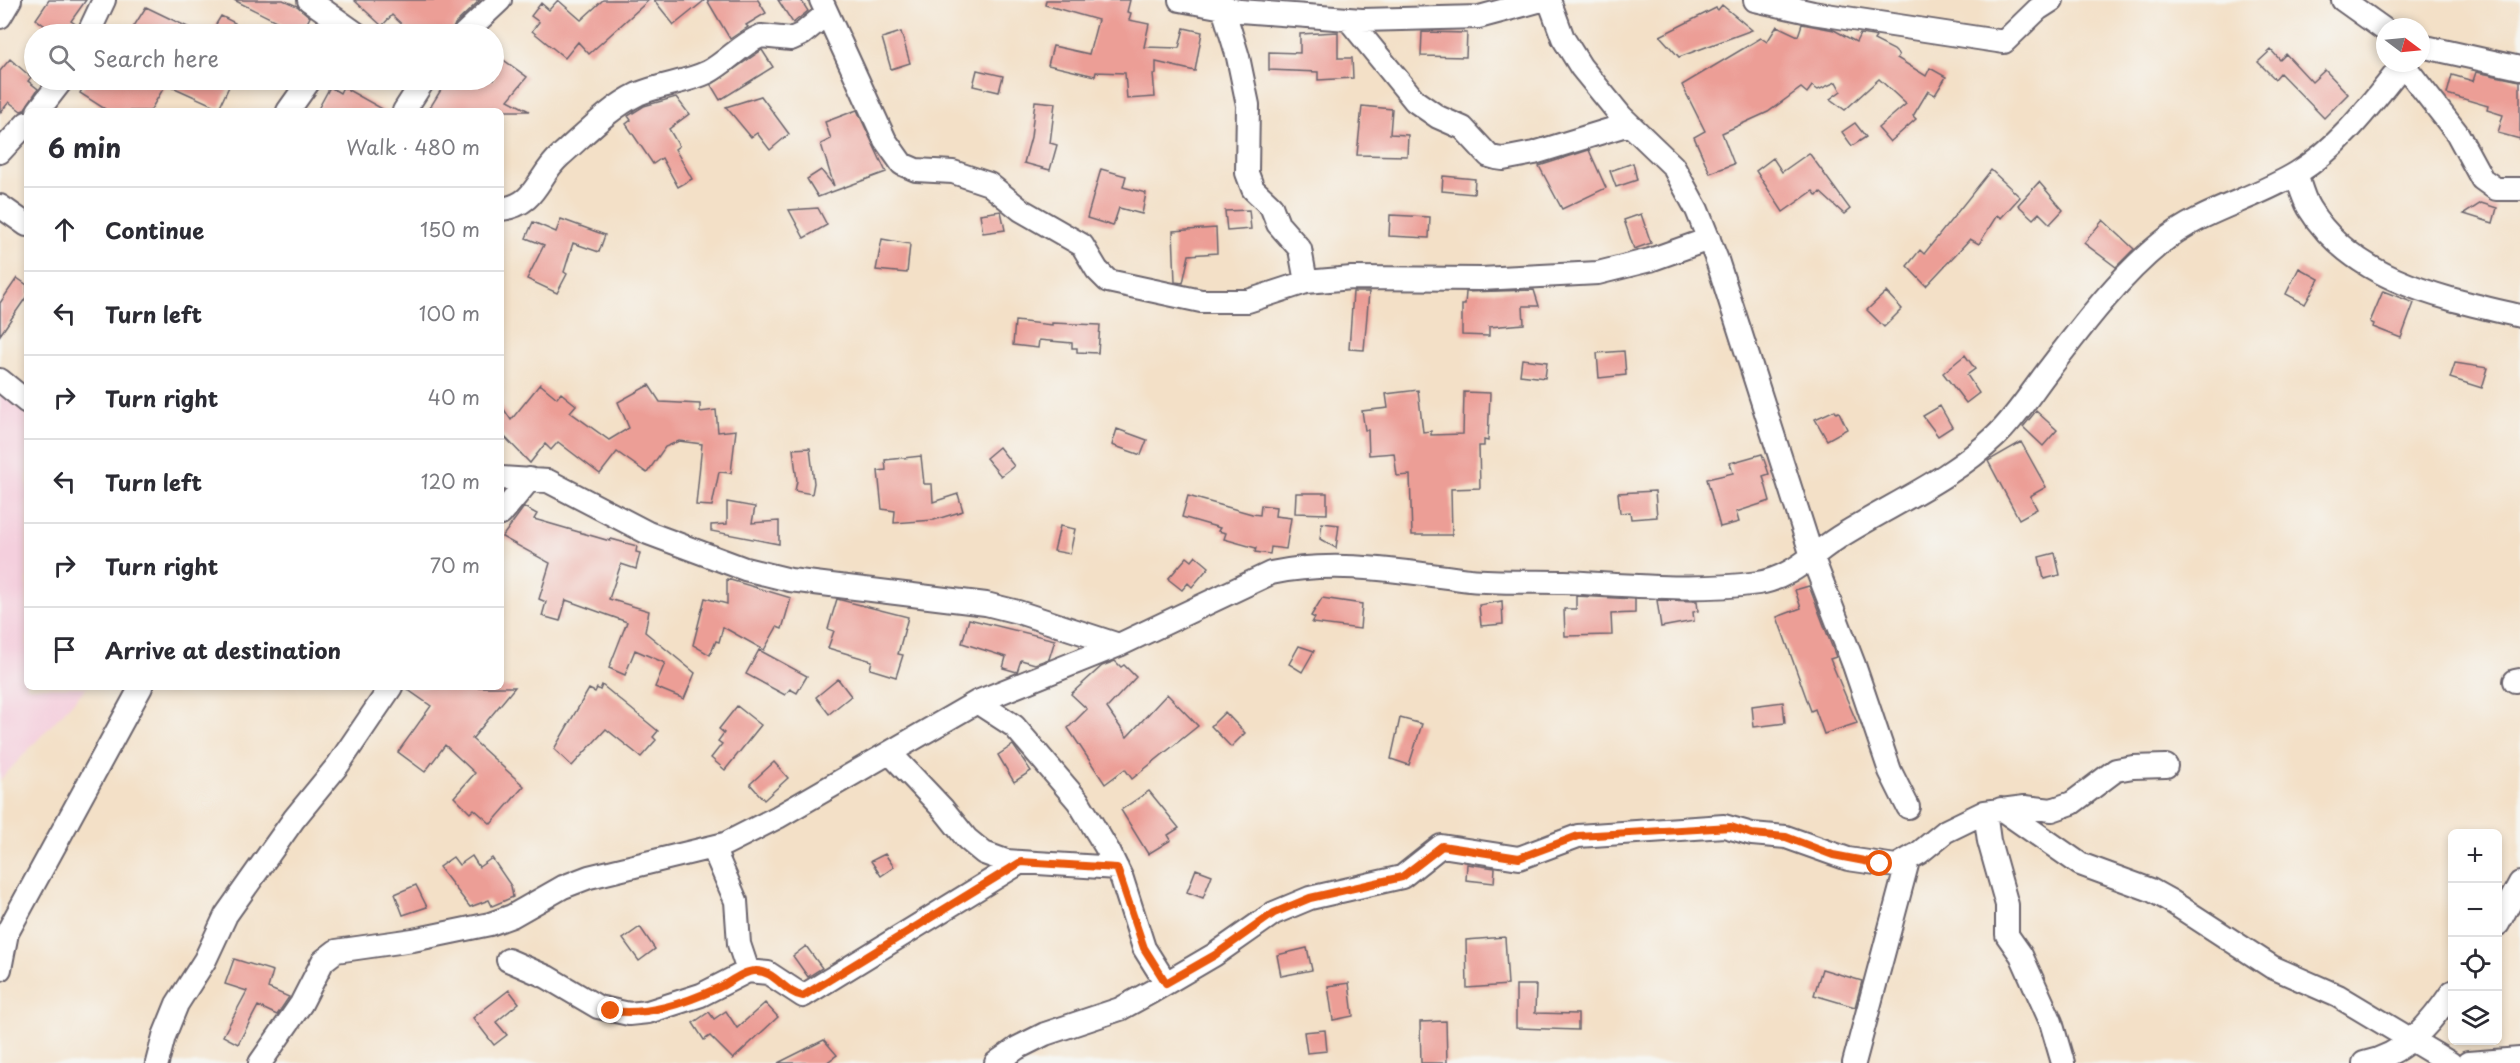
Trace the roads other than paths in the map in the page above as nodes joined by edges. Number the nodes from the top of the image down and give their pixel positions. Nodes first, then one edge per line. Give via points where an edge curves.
1 (10, 0) edge
2 (104, 0) edge
3 (309, 0) edge
4 (500, 0) edge
5 (1180, 0) edge
6 (1542, 0) edge
7 (1549, 0) edge
8 (1755, 0) edge
9 (2052, 0) edge
10 (2343, 0) edge
11 (823, 7) edge
12 (1223, 8) junction
13 (0, 17) edge
14 (1349, 20) junction
15 (93, 24) edge
16 (339, 24) edge
17 (475, 24) edge
18 (2376, 24) edge
19 (2430, 48) edge
20 (2520, 68) edge
21 (2397, 72) edge
22 (2411, 72) edge
23 (54, 90) edge
24 (303, 90) edge
25 (413, 90) edge
26 (40, 108) edge
27 (290, 108) edge
28 (405, 108) edge
29 (1629, 124) junction
30 (24, 126) edge
31 (0, 152) edge
32 (2296, 174) junction
33 (2520, 189) edge
34 (0, 206) edge
35 (504, 208) edge
36 (24, 223) edge
37 (1709, 239) junction
38 (1306, 282) junction
39 (2520, 316) edge
40 (0, 380) edge
41 (24, 395) edge
42 (504, 477) edge
43 (530, 479) junction
44 (504, 510) edge
45 (1812, 556) junction
46 (1119, 645) junction
47 (139, 690) edge
48 (389, 690) edge
49 (977, 702) junction
50 (890, 753) junction
51 (2166, 766) dead end
52 (1908, 807) dead end
53 (1993, 811) junction
54 (713, 848) junction
55 (1908, 861) junction
56 (1021, 862) junction
57 (1117, 868) junction
58 (2520, 883) edge
59 (2502, 917) edge
60 (4, 937) edge
61 (508, 960) dead end
62 (0, 969) edge
63 (748, 971) junction
64 (1166, 983) junction
65 (2448, 997) edge
66 (170, 1022) junction
67 (2411, 1042) junction
68 (2520, 1059) edge
69 (139, 1063) edge
70 (157, 1063) edge
71 (260, 1063) edge
72 (996, 1063) edge
73 (1854, 1063) edge
74 (2063, 1063) edge
75 (2364, 1063) edge
76 (2450, 1063) edge
77 (2468, 1063) edge

1 - 13 street
2 - 15 street
3 - 16 street
4 - 17 street
5 - 12 street
6 - 14 street via 1479,17
7 - 29 street via 1563,38 1581,67
8 - 9 street via 1813,13 2004,42
10 - 18 street
11 - 35 street via 802,34 791,39 761,36 711,70 683,83 635,95 557,159 526,199
11 - 38 street via 885,140 902,164 916,170 953,172 989,184 1030,216 1082,245 1108,280 1201,301 1232,302 1248,301
12 - 14 street
12 - 38 street via 1246,94 1249,182 1300,249
14 - 29 street via 1415,101 1463,128 1489,156 1503,159 1534,153
19 - 20 street
21 - 32 street via 2347,132
22 - 33 street via 2457,133 2482,179 2496,189
23 - 26 street
24 - 27 street
25 - 28 street
29 - 37 street via 1672,166 1687,188
30 - 31 street
32 - 39 street via 2309,207 2327,231 2368,266 2435,294
32 - 45 street via 2205,215 2163,241 2116,287 1996,436 1948,475
34 - 36 street
37 - 38 street via 1650,261 1598,273
37 - 45 street
40 - 41 street
42 - 43 street
43 - 44 street
43 - 46 street via 548,481 648,533 745,569 790,580 986,604
45 - 46 street via 1784,576 1700,588 1475,580 1364,567 1298,567 1247,583
45 - 52 street via 1890,771
46 - 49 street
47 - 60 street
48 - 66 street via 226,915
49 - 50 street
49 - 57 street via 1014,726 1064,783
50 - 54 street via 778,817
50 - 56 street via 974,846 995,859
51 - 53 street via 2116,770 2072,802 2052,810 2025,807
53 - 55 street via 1946,831
53 - 67 street via 2080,864 2160,895 2272,967 2338,996
53 - 74 street via 1989,841 2007,904 2007,935 2021,955 2051,1022
54 - 63 street via 736,901 740,952
54 - 71 street via 589,877 563,886 512,916 490,924 336,951 320,966
55 - 64 street via 1896,866 1848,859 1786,837 1724,826 1578,836 1519,858 1442,846 1402,877 1310,898 1280,910
55 - 73 street
56 - 57 street
56 - 63 street via 803,996 768,973
57 - 64 street via 1144,948
58 - 59 street
60 - 62 street
61 - 63 street via 598,1007 629,1014 701,995
64 - 72 street via 1120,1008 1045,1034
65 - 67 street
66 - 69 street
66 - 70 street
67 - 75 street via 2394,1053
67 - 76 street
68 - 77 street

